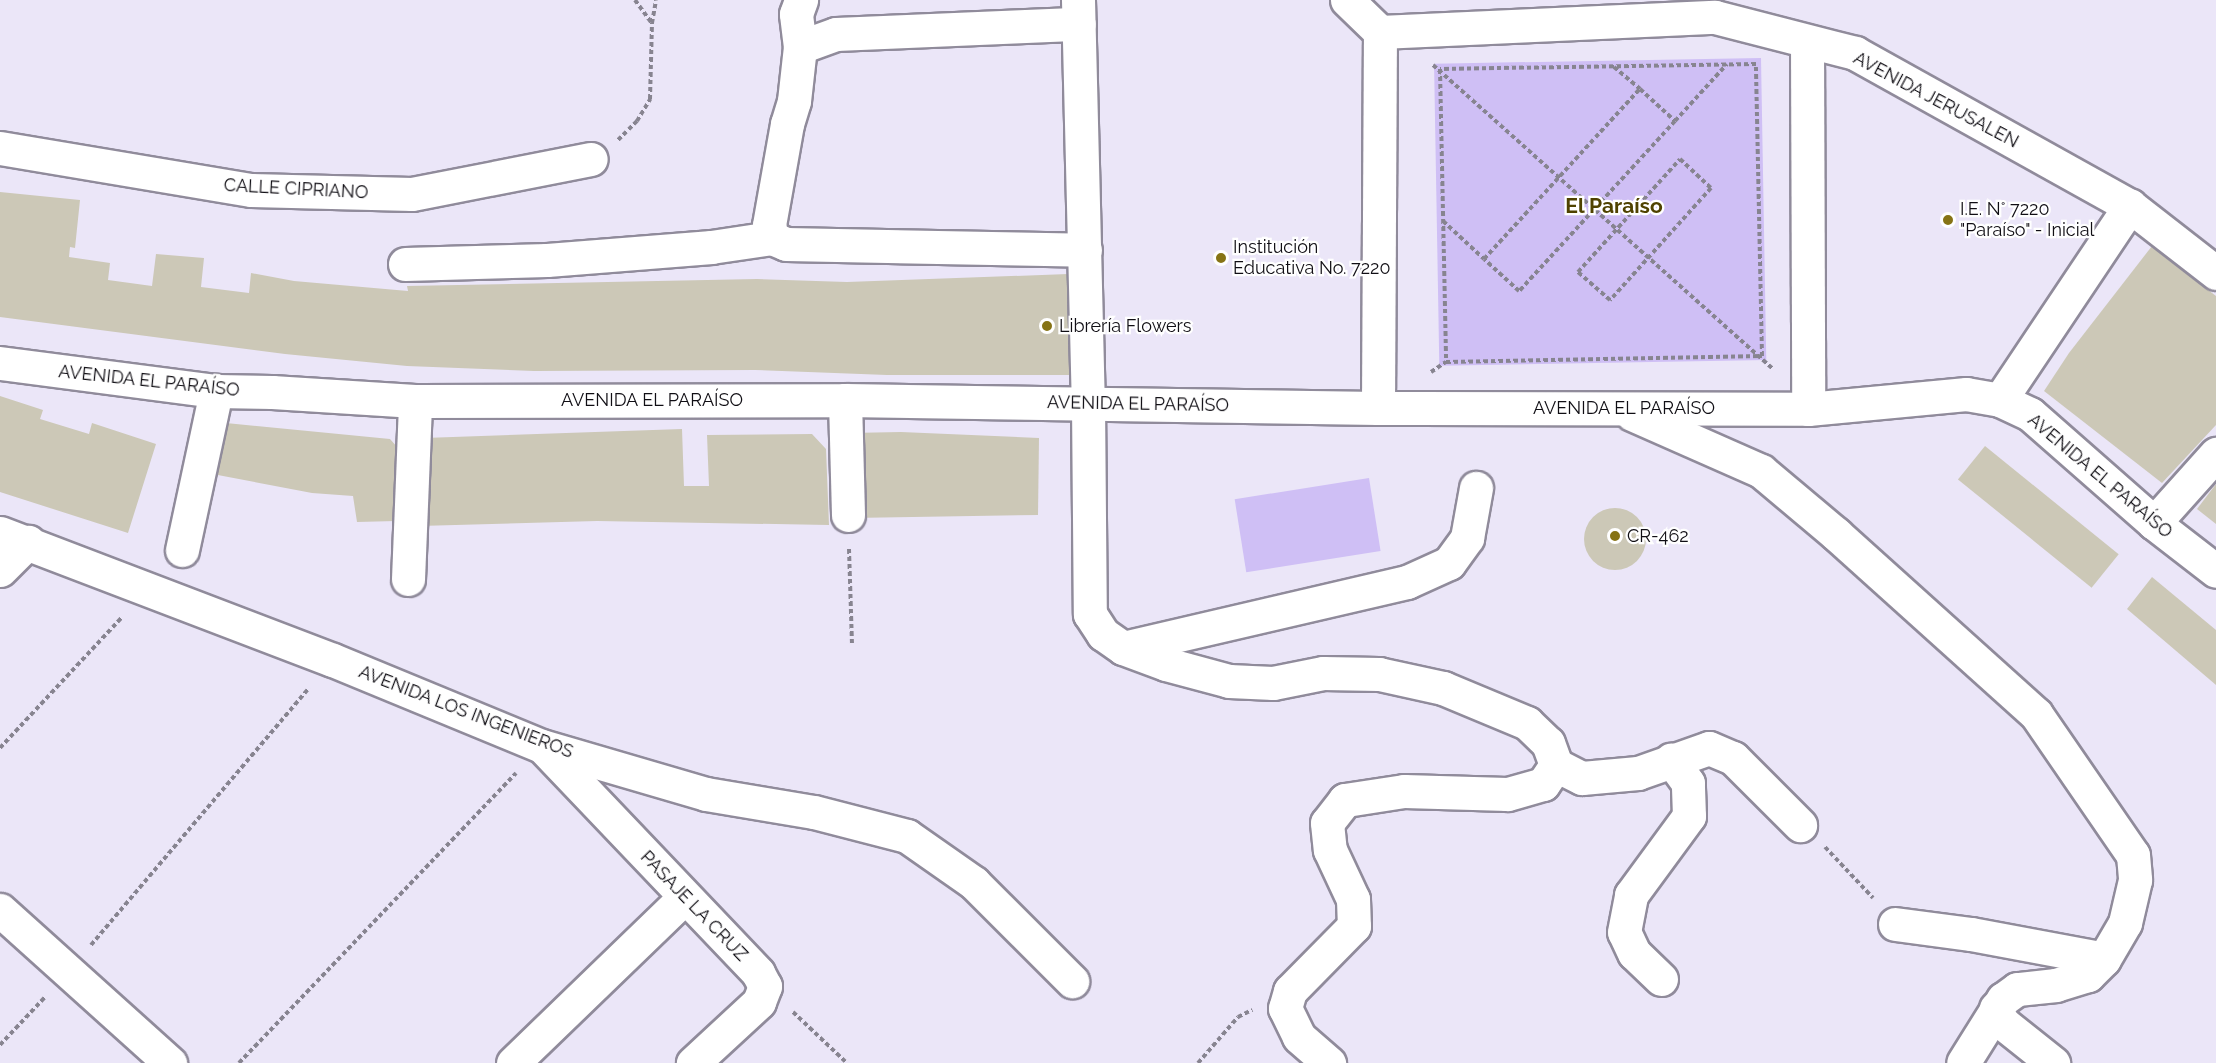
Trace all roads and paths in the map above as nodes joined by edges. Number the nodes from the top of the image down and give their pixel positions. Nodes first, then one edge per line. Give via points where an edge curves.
1 (635, 0) edge
2 (656, 0) edge
3 (801, 0) edge
4 (1347, 0) edge
5 (1079, 12) edge
6 (652, 23) junction
7 (1380, 32) junction
8 (1807, 42) junction
9 (800, 47) junction
10 (1430, 63) dead end
11 (1727, 64) junction
12 (1614, 66) junction
13 (1440, 69) junction
14 (1641, 89) junction
15 (1675, 121) junction
16 (0, 148) edge
17 (591, 159) joint
18 (1560, 176) junction
19 (2130, 206) junction
20 (1596, 208) junction
21 (1443, 221) junction
22 (1618, 228) junction
23 (772, 238) junction
24 (1085, 249) junction
25 (1649, 256) junction
26 (1484, 259) junction
27 (405, 264) dead end
28 (2216, 273) edge
29 (1762, 356) junction
30 (0, 363) edge
31 (216, 391) junction
32 (844, 400) junction
33 (2000, 400) junction
34 (415, 401) junction
35 (1088, 403) junction
36 (1378, 408) junction
37 (1619, 408) junction
38 (1808, 409) junction
39 (2216, 454) edge
40 (1476, 488) dead end
41 (848, 515) joint
42 (2154, 523) junction
43 (14, 537) edge
44 (182, 550) dead end
45 (0, 570) edge
46 (2216, 572) edge
47 (408, 579) dead end
48 (147, 590) junction
49 (852, 646) dead end
50 (1123, 648) junction
51 (333, 660) junction
52 (542, 746) junction
53 (0, 748) edge
54 (1671, 760) junction
55 (1556, 765) junction
56 (1800, 825) joint
57 (685, 897) junction
58 (0, 910) edge
59 (1895, 924) joint
60 (2104, 959) junction
61 (69, 972) junction
62 (1661, 979) dead end
63 (1072, 981) dead end
64 (765, 986) junction
65 (1290, 991) junction
66 (1996, 1008) junction
67 (0, 1045) edge
68 (696, 1062) edge
69 (170, 1063) edge
70 (238, 1063) edge
71 (513, 1063) edge
72 (847, 1063) edge
73 (1197, 1063) edge
74 (1329, 1063) edge
75 (1963, 1063) edge
76 (2053, 1063) edge

1 - 6 path
2 - 6 path
3 - 9 street via 796,14
4 - 7 street
5 - 9 street via 836,34
5 - 24 street
6 - 17 path via 650,99 637,121 617,142
7 - 8 street, AVENIDA JERUSALEN via 1715,17
7 - 36 street
8 - 19 street, AVENIDA JERUSALEN via 1855,53
8 - 38 street
9 - 23 street via 794,101 769,225
10 - 13 path
11 - 12 path
11 - 15 path
11 - 29 path via 1756,64
12 - 13 path
12 - 14 path
13 - 18 path
13 - 21 path
14 - 15 path
14 - 18 path
15 - 20 path
16 - 17 street, CALLE CIPRIANO via 251,190 412,194
18 - 20 path
18 - 26 path
19 - 28 street, AVENIDA JERUSALEN
19 - 33 street
20 - 22 path
20 - 26 path via 1519,291
21 - 26 path
21 - 29 path via 1446,362
22 - 25 path
22 - 25 path via 1578,272 1610,300
22 - 25 path via 1680,159 1712,188
23 - 24 street via 786,244
23 - 27 street via 547,260
24 - 35 street
25 - 29 path
29 - 38 path
30 - 31 street, AVENIDA EL PARAÍSO
31 - 34 street, AVENIDA EL PARAÍSO
31 - 44 street
32 - 34 street, AVENIDA EL PARAÍSO
32 - 35 street, AVENIDA EL PARAÍSO
32 - 41 street
33 - 38 street, AVENIDA EL PARAÍSO via 1966,394
33 - 42 street, AVENIDA EL PARAÍSO via 2030,414
34 - 47 street
35 - 36 street, AVENIDA EL PARAÍSO
35 - 50 street via 1090,614 1103,634
36 - 37 street, AVENIDA EL PARAÍSO
37 - 38 street, AVENIDA EL PARAÍSO
37 - 60 street via 1761,471 2037,714 2133,855 2135,880 2125,923
39 - 42 street
40 - 50 street via 1467,538 1449,563 1407,582
41 - 49 path
42 - 46 street, AVENIDA EL PARAÍSO
43 - 45 street
43 - 48 street, AVENIDA LOS INGENIEROS
48 - 51 street, AVENIDA LOS INGENIEROS
48 - 53 path
50 - 55 street via 1229,681 1273,683 1323,673 1379,674 1443,688 1527,723 1548,743
51 - 52 street, AVENIDA LOS INGENIEROS
51 - 61 path
52 - 57 street, PASAJE LA CRUZ
52 - 63 street, AVENIDA LOS INGENIEROS via 706,794 814,812 907,836 974,883
52 - 70 path
54 - 55 street via 1638,773 1582,778
54 - 56 street via 1709,748 1733,758
54 - 62 street via 1688,783 1689,816 1631,895 1624,932 1635,953
55 - 65 street via 1544,784 1507,794 1404,791 1345,800 1327,823 1330,850 1353,899 1354,926
56 - 59 path via 1841,861
57 - 64 street, PASAJE LA CRUZ via 758,973
57 - 71 street
58 - 61 street
59 - 60 street
60 - 66 street via 2088,975 2056,985 2017,989
61 - 67 path
61 - 69 street
64 - 68 street via 759,1002
64 - 72 path
65 - 73 path via 1238,1017
65 - 74 street via 1286,1008 1299,1036
66 - 75 street
66 - 76 street via 2004,1024

